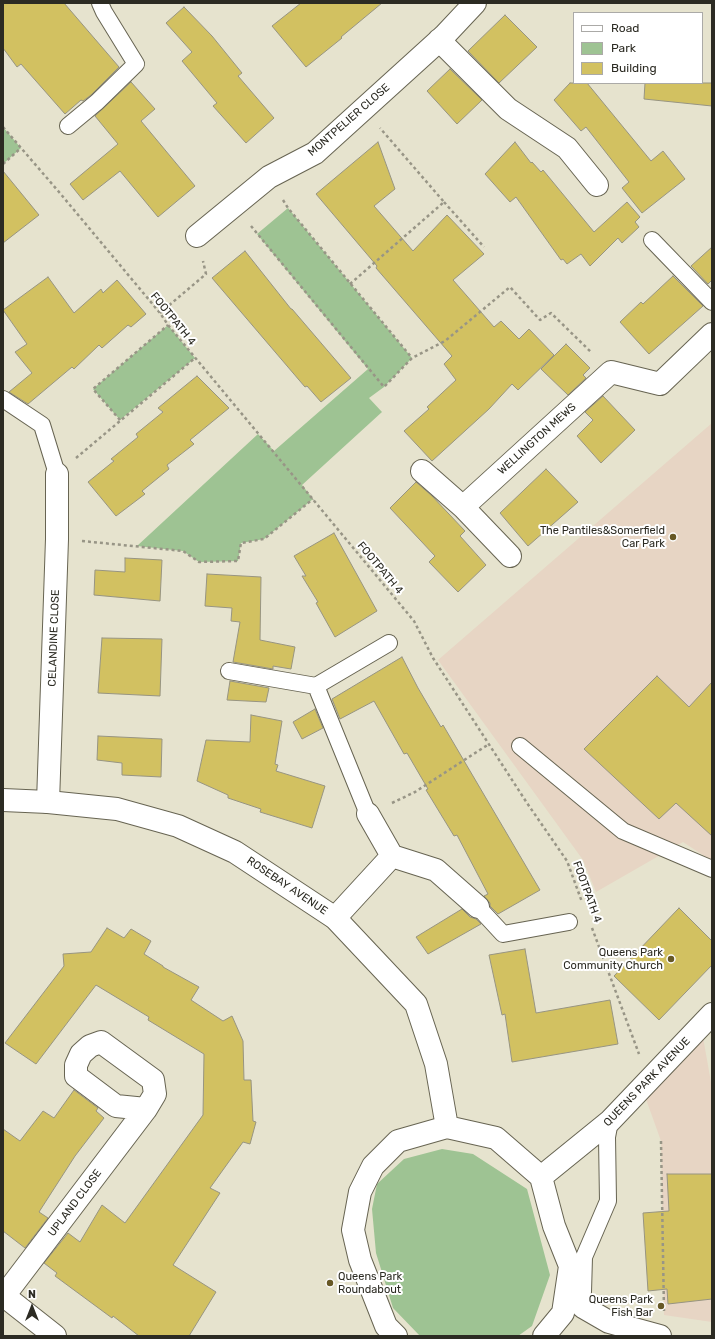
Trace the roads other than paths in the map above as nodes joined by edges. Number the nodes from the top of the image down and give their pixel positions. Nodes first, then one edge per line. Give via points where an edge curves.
1 (100, 3) edge
2 (475, 3) edge
3 (438, 40) junction
4 (68, 126) dead end
5 (597, 185) dead end
6 (197, 236) road end
7 (652, 240) dead end
8 (712, 302) edge
9 (712, 334) edge
10 (3, 399) edge
11 (422, 471) dead end
12 (57, 474) joint
13 (463, 507) junction
14 (510, 556) dead end
15 (389, 643) dead end
16 (229, 671) dead end
17 (316, 686) junction
18 (520, 746) dead end
19 (3, 800) edge
20 (48, 802) junction
21 (368, 814) joint
22 (392, 856) junction
23 (712, 869) edge
24 (478, 907) joint
25 (335, 918) junction
26 (569, 922) dead end
27 (712, 1014) edge
28 (146, 1109) dead end
29 (610, 1121) junction
30 (447, 1127) junction
31 (541, 1177) junction
32 (570, 1266) junction
33 (4, 1296) edge
34 (583, 1307) junction
35 (662, 1326) edge
36 (55, 1336) edge
37 (396, 1336) edge
38 (544, 1336) edge

1 - 4 lane via 136,64
2 - 3 street, MONTPELIER CLOSE
3 - 5 street via 508,109 567,148
3 - 6 street, MONTPELIER CLOSE via 315,153 269,177
7 - 8 lane
9 - 13 street, WELLINGTON MEWS via 660,384 611,372
10 - 12 lane via 42,425
11 - 13 street
12 - 20 street, CELANDINE CLOSE
13 - 14 street
15 - 17 lane
16 - 17 lane
17 - 21 lane
18 - 23 lane via 622,831
19 - 20 street, ROSEBAY AVENUE
20 - 25 street, ROSEBAY AVENUE via 117,809 178,826 235,852
21 - 22 street
22 - 24 street via 436,870
22 - 25 street
24 - 26 lane via 503,934
25 - 30 street, ROSEBAY AVENUE via 416,1004 436,1064
27 - 29 street, QUEENS PARK AVENUE
28 - 33 street, UPLAND CLOSE
29 - 31 street, QUEENS PARK AVENUE
29 - 34 lane via 607,1137 608,1201 584,1257
30 - 31 street via 496,1138
30 - 37 street via 398,1141 373,1166 360,1192 352,1230 360,1260 386,1326
31 - 32 street via 554,1226
32 - 34 street
32 - 38 street via 563,1313
33 - 36 street
34 - 35 street via 609,1322

